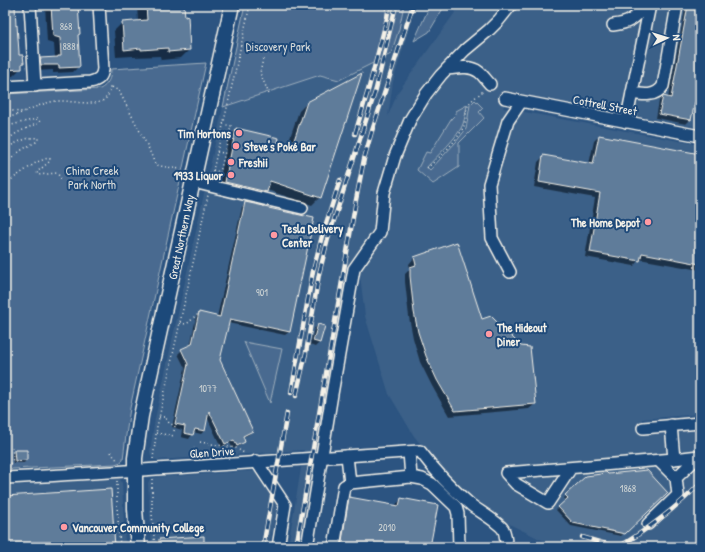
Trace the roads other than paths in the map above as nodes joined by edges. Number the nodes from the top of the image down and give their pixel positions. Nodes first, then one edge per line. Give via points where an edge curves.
1 (30, 5) edge
2 (99, 5) edge
3 (232, 5) edge
4 (511, 5) edge
5 (649, 5) edge
6 (677, 5) edge
7 (613, 25) dead end
8 (447, 69) junction
9 (490, 84) road end
10 (35, 86) junction
11 (5, 87) edge
12 (632, 93) junction
13 (505, 98) dead end
14 (521, 102) junction
15 (626, 122) junction
16 (700, 136) edge
17 (193, 182) junction
18 (302, 208) dead end
19 (510, 272) dead end
20 (700, 423) edge
21 (671, 425) junction
22 (643, 428) dead end
23 (409, 452) junction
24 (347, 456) junction
25 (323, 457) junction
26 (674, 459) junction
27 (256, 461) junction
28 (659, 461) junction
29 (571, 468) junction
30 (135, 471) junction
31 (411, 477) junction
32 (5, 478) edge
33 (676, 478) junction
34 (350, 483) junction
35 (648, 524) dead end
36 (138, 547) edge
37 (278, 547) edge
38 (308, 547) edge
39 (334, 547) edge
40 (460, 547) edge
41 (506, 547) edge

1 - 10 street
2 - 10 street via 103,69 100,79
3 - 17 main road, Great Northern Way
4 - 8 street via 489,30
5 - 7 street via 629,21
5 - 12 street
6 - 12 street via 661,90 644,95
8 - 9 street via 473,69
8 - 25 street via 426,94 410,120 395,156 384,194 380,232 354,269
10 - 11 street
12 - 15 street
13 - 14 street, Cottrell Street
14 - 15 street, Cottrell Street
14 - 19 street via 508,121 488,184 492,238
15 - 16 street, Cottrell Street
17 - 18 street via 213,191
17 - 30 main road, Great Northern Way via 141,416
20 - 21 street
21 - 22 street
21 - 26 street
23 - 24 street, Glen Drive
23 - 31 street
23 - 41 street, Glen Drive via 420,451 458,494 499,524 504,530
24 - 25 street, Glen Drive
24 - 34 street
25 - 27 street, Glen Drive
25 - 38 street
26 - 28 street
26 - 33 street via 699,456
27 - 30 street, Glen Drive
27 - 37 street via 285,505
28 - 29 street
28 - 33 street
29 - 29 street via 535,470 506,473 516,484 548,503
30 - 32 street, Glen Drive
30 - 36 main road, Great Northern Way
31 - 34 street
31 - 40 street via 432,484 456,507
33 - 35 street via 678,495
34 - 39 street via 344,486

